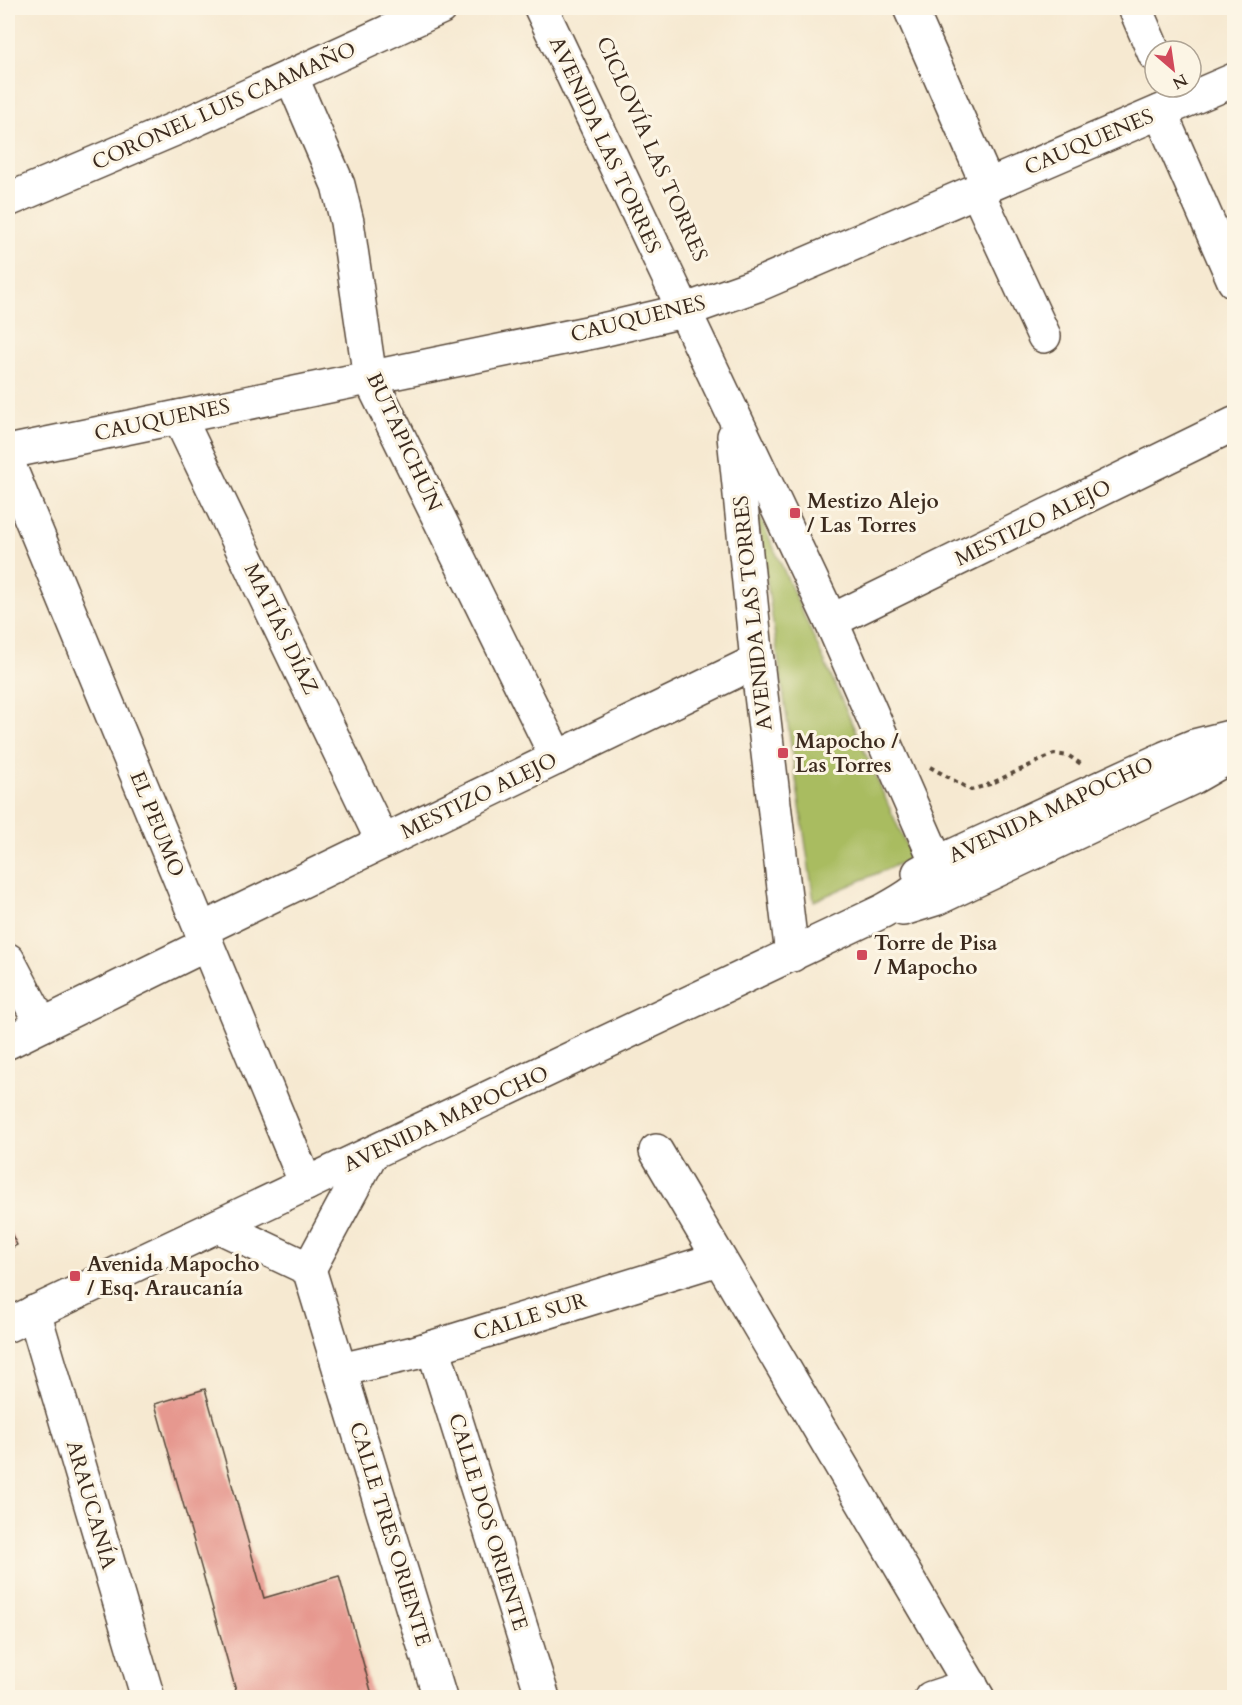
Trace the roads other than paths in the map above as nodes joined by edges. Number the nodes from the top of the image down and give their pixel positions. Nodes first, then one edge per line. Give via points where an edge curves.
1 (440, 8) edge
2 (541, 8) edge
3 (910, 8) edge
4 (1135, 8) edge
5 (1148, 39) edge
6 (291, 76) junction
7 (1234, 80) edge
8 (1168, 101) edge
9 (983, 188) junction
10 (8, 200) edge
11 (1234, 281) edge
12 (683, 311) junction
13 (1044, 336) dead end
14 (370, 378) junction
15 (731, 413) junction
16 (179, 417) junction
17 (1234, 424) edge
18 (8, 452) edge
19 (8, 463) edge
20 (831, 621) junction
21 (757, 661) junction
22 (1234, 736) edge
23 (1234, 754) edge
24 (557, 758) junction
25 (383, 842) junction
26 (937, 863) junction
27 (883, 911) junction
28 (204, 937) junction
29 (792, 955) junction
30 (8, 960) edge
31 (42, 1025) junction
32 (8, 1042) edge
33 (656, 1151) dead end
34 (371, 1154) junction
35 (306, 1184) junction
36 (218, 1226) junction
37 (718, 1259) junction
38 (309, 1269) junction
39 (21, 1319) edge
40 (433, 1347) junction
41 (340, 1370) junction
42 (974, 1691) edge
43 (148, 1698) edge
44 (440, 1698) edge
45 (543, 1698) edge
46 (931, 1698) edge

1 - 6 street, CORONEL LUIS CAAMAÑO
2 - 12 street, AVENIDA LAS TORRES
3 - 9 street
4 - 5 street
6 - 10 street, CORONEL LUIS CAAMAÑO
6 - 14 street, BUTAPICHÚN via 341,195
7 - 8 street, CAUQUENES
8 - 9 street, CAUQUENES
8 - 11 street
9 - 12 street, CAUQUENES via 757,285
9 - 13 street
12 - 14 street, CAUQUENES
12 - 15 street, AVENIDA LAS TORRES
14 - 16 street, CAUQUENES
14 - 24 street, BUTAPICHÚN
15 - 20 street, AVENIDA LAS TORRES
15 - 21 street, AVENIDA LAS TORRES
16 - 18 street, CAUQUENES
16 - 25 street, MATÍAS DÍAZ
17 - 20 street, MESTIZO ALEJO
19 - 28 street, EL PEUMO
20 - 26 street, AVENIDA LAS TORRES
21 - 24 street, MESTIZO ALEJO
21 - 29 street, AVENIDA LAS TORRES
22 - 26 street, AVENIDA MAPOCHO via 1194,746
23 - 27 street, AVENIDA MAPOCHO via 1192,778 938,898 910,908
24 - 25 street, MESTIZO ALEJO
25 - 28 street, MESTIZO ALEJO
26 - 27 street, AVENIDA MAPOCHO via 908,881
27 - 29 street, AVENIDA MAPOCHO
28 - 31 street, MESTIZO ALEJO
28 - 35 street, EL PEUMO
29 - 34 street, AVENIDA MAPOCHO
30 - 31 street
31 - 32 street, MESTIZO ALEJO
33 - 37 street
34 - 35 street, AVENIDA MAPOCHO
34 - 38 street
35 - 36 street, AVENIDA MAPOCHO
36 - 38 street
36 - 39 street, AVENIDA MAPOCHO
37 - 40 street, CALLE SUR
37 - 42 street
38 - 41 street, CALLE TRES ORIENTE
39 - 43 street, ARAUCANÍA
40 - 41 street, CALLE SUR
40 - 45 street, CALLE DOS ORIENTE
41 - 44 street, CALLE TRES ORIENTE
42 - 46 street

